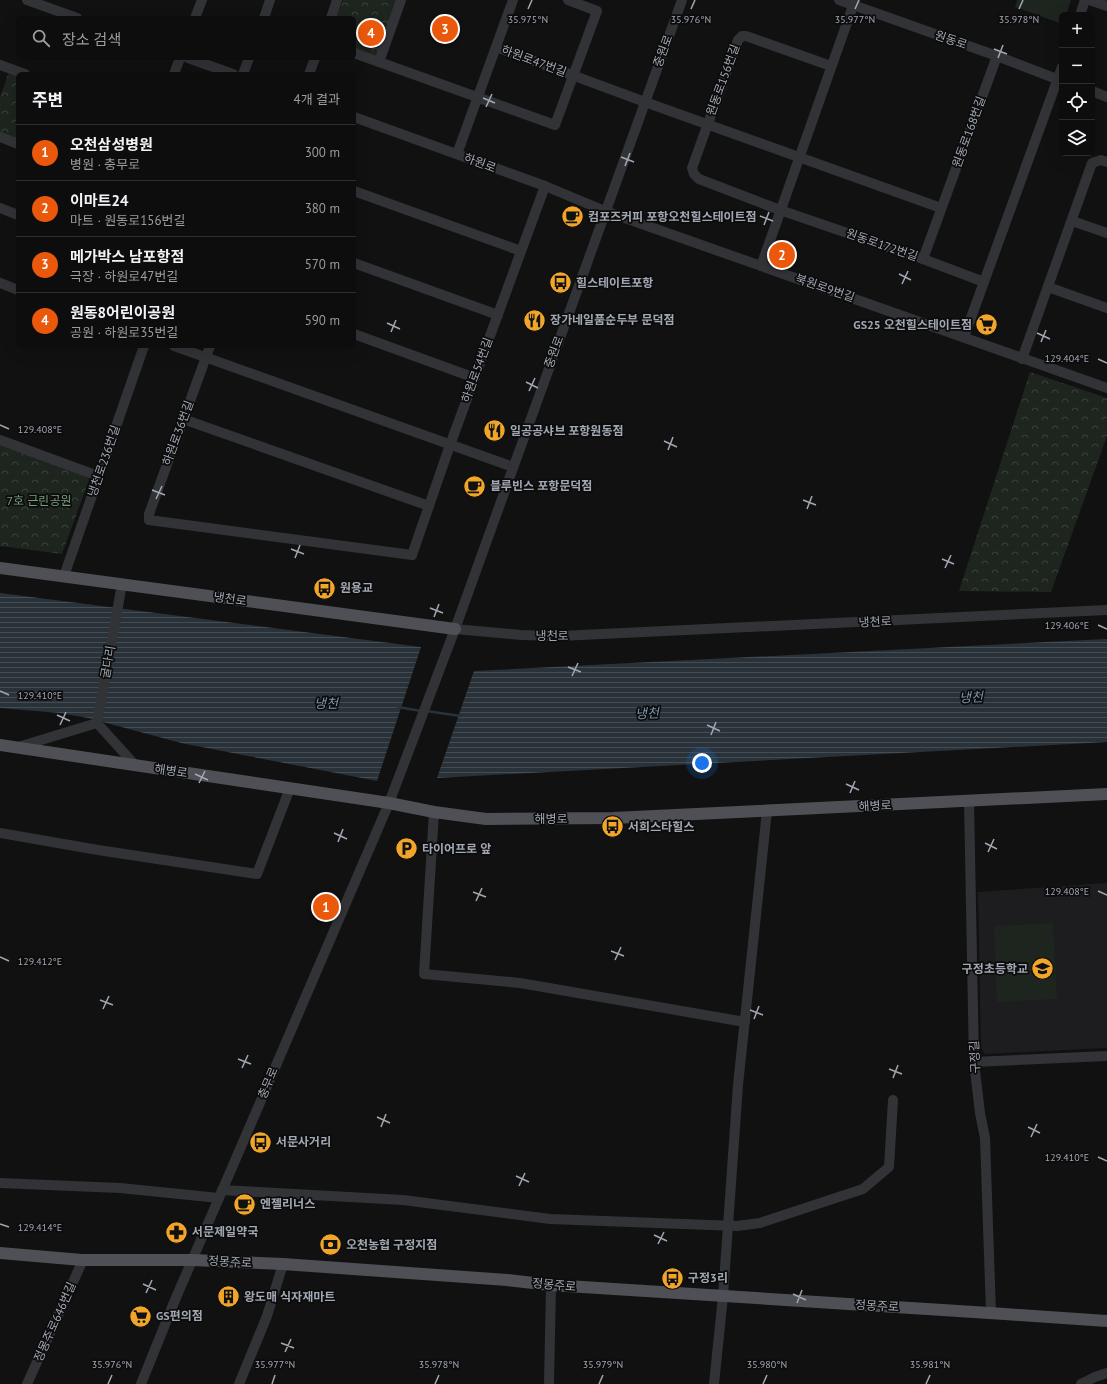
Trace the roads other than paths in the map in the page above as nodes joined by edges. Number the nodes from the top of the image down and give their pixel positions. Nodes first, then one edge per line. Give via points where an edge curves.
1 (27, 0) edge
2 (202, 0) edge
3 (270, 0) edge
4 (337, 0) edge
5 (402, 0) edge
6 (513, 0) edge
7 (568, 0) edge
8 (682, 0) edge
9 (839, 0) edge
10 (1085, 0) edge
11 (1089, 0) edge
12 (854, 3) edge
13 (1107, 6) edge
14 (1081, 12) edge
15 (71, 16) edge
16 (196, 16) edge
17 (265, 16) edge
18 (331, 16) edge
19 (496, 47) junction
20 (356, 54) edge
21 (998, 56) junction
22 (179, 60) edge
23 (194, 60) edge
24 (248, 60) edge
25 (315, 60) edge
26 (379, 62) junction
27 (0, 65) edge
28 (832, 66) junction
29 (20, 72) edge
30 (175, 72) edge
31 (227, 72) edge
32 (244, 72) edge
33 (311, 72) edge
34 (573, 76) junction
35 (1059, 81) edge
36 (1059, 84) edge
37 (1095, 93) edge
38 (1107, 97) edge
39 (477, 98) junction
40 (644, 102) junction
41 (356, 119) edge
42 (708, 125) junction
43 (0, 137) edge
44 (16, 143) edge
45 (457, 154) junction
46 (799, 158) junction
47 (1104, 161) edge
48 (545, 186) junction
49 (356, 192) edge
50 (0, 208) edge
51 (941, 208) junction
52 (780, 210) junction
53 (605, 211) junction
54 (16, 213) edge
55 (1072, 221) junction
56 (1107, 233) edge
57 (521, 251) junction
58 (923, 259) junction
59 (356, 264) edge
60 (761, 266) junction
61 (984, 282) junction
62 (0, 284) edge
63 (1048, 287) junction
64 (16, 289) edge
65 (1107, 308) edge
66 (498, 315) junction
67 (356, 335) edge
68 (964, 337) junction
69 (143, 348) edge
70 (180, 348) edge
71 (209, 348) edge
72 (206, 357) junction
73 (1022, 359) junction
74 (475, 378) junction
75 (1107, 388) edge
76 (183, 419) junction
77 (0, 440) edge
78 (450, 445) junction
79 (513, 468) junction
80 (98, 476) junction
81 (429, 506) junction
82 (412, 555) joint
83 (0, 568) edge
84 (64, 576) junction
85 (122, 584) junction
86 (1107, 610) edge
87 (455, 629) junction
88 (97, 722) junction
89 (0, 745) edge
90 (17, 748) junction
91 (136, 766) junction
92 (397, 783) joint
93 (290, 788) junction
94 (1107, 794) edge
95 (969, 801) junction
96 (389, 803) junction
97 (767, 811) junction
98 (434, 812) junction
99 (0, 833) edge
100 (745, 1022) junction
101 (1107, 1056) edge
102 (974, 1062) junction
103 (893, 1100) dead end
104 (0, 1183) edge
105 (220, 1194) junction
106 (728, 1225) junction
107 (0, 1252) edge
108 (83, 1260) junction
109 (192, 1260) junction
110 (283, 1264) junction
111 (551, 1285) junction
112 (723, 1296) junction
113 (991, 1313) junction
114 (1107, 1322) edge
115 (1107, 1373) edge
116 (27, 1384) edge
117 (141, 1384) edge
118 (239, 1384) edge
119 (549, 1384) edge
120 (714, 1384) edge
121 (1081, 1384) edge

1 - 15 street
2 - 16 street
3 - 17 street
4 - 18 street
5 - 26 street
6 - 19 street, 하원로47번길
7 - 34 street via 597,11
8 - 40 street, 중원로
9 - 12 street, 원동로
10 - 14 street
11 - 13 street
12 - 21 street, 원동로
12 - 28 street
19 - 34 street, 하원로47번길
19 - 39 street, 하원로47번길
20 - 26 street
21 - 35 street, 원동로
21 - 51 street, 원동로168번길
22 - 30 street
23 - 31 street
24 - 32 street
25 - 33 street
26 - 39 street
27 - 29 street
28 - 42 street, 원동로156번길 via 742,36 738,40
28 - 46 street
34 - 39 street via 555,125
34 - 40 street
36 - 61 street
37 - 38 street
39 - 45 street, 하원로47번길
40 - 42 street, 원동로156번길
40 - 53 street, 중원로
41 - 45 street, 하원로
42 - 46 street, 원동로156번길
42 - 52 street, 원동로156번길 via 692,168 694,174 699,179
43 - 44 street
45 - 48 street, 하원로
46 - 51 street
46 - 52 street
47 - 55 street via 1092,163
48 - 53 street, 하원로
48 - 57 street, 하원로54번길
49 - 57 street
50 - 54 street
51 - 58 street, 원동로168번길
52 - 58 street, 원동로172번길
52 - 60 street
53 - 60 street, 북원로9번길
53 - 79 street, 중원로
55 - 56 street
55 - 63 street
57 - 66 street, 하원로54번길
58 - 61 street, 원동로172번길
59 - 66 street
60 - 68 street, 북원로9번길
61 - 68 street
62 - 64 street
63 - 65 street
63 - 73 street
66 - 74 street, 하원로54번길
67 - 74 street
68 - 73 street, 북원로9번길
69 - 80 street, 냉천로236번길
70 - 72 street
71 - 72 street, 하원로36번길
72 - 76 street, 하원로36번길
72 - 78 street
73 - 75 street, 북원로9번길
74 - 78 street, 하원로54번길
76 - 81 street
76 - 82 street, 하원로36번길 via 149,520
77 - 80 street
78 - 79 street
78 - 81 street, 하원로54번길
79 - 87 street, 중원로
80 - 84 street, 냉천로236번길
81 - 82 street, 하원로54번길
83 - 84 main road, 냉천로
84 - 85 main road, 냉천로
85 - 87 main road, 냉천로
85 - 88 street, 굴다리
86 - 87 street, 냉천로 via 560,636
87 - 92 street, 중원로
88 - 90 street
88 - 91 street
89 - 90 main road, 해병로
90 - 91 main road, 해병로
91 - 93 main road, 해병로
92 - 96 street, 충무로
93 - 96 main road, 해병로
93 - 99 street via 257,874
94 - 95 main road, 해병로
95 - 97 main road, 해병로
95 - 102 street, 구정길
96 - 98 main road, 해병로
96 - 105 street, 충무로
97 - 98 main road, 해병로 via 614,818 486,819
97 - 100 street
98 - 100 street via 424,974 520,983
100 - 106 street
101 - 102 street
102 - 113 street, 구정길 via 985,1138
103 - 106 street via 889,1167 862,1189 760,1223
104 - 105 street
105 - 106 street via 403,1200 550,1219
105 - 109 street, 충무로
106 - 112 street
107 - 108 main road, 정몽주로
108 - 109 main road, 정몽주로
108 - 116 street, 정몽주로646번길
109 - 110 main road, 정몽주로
109 - 117 street, 충무로
110 - 111 main road, 정몽주로
110 - 118 street via 268,1316
111 - 112 main road, 정몽주로
111 - 119 street
112 - 113 main road, 정몽주로
112 - 120 street
113 - 114 main road, 정몽주로
115 - 121 street

